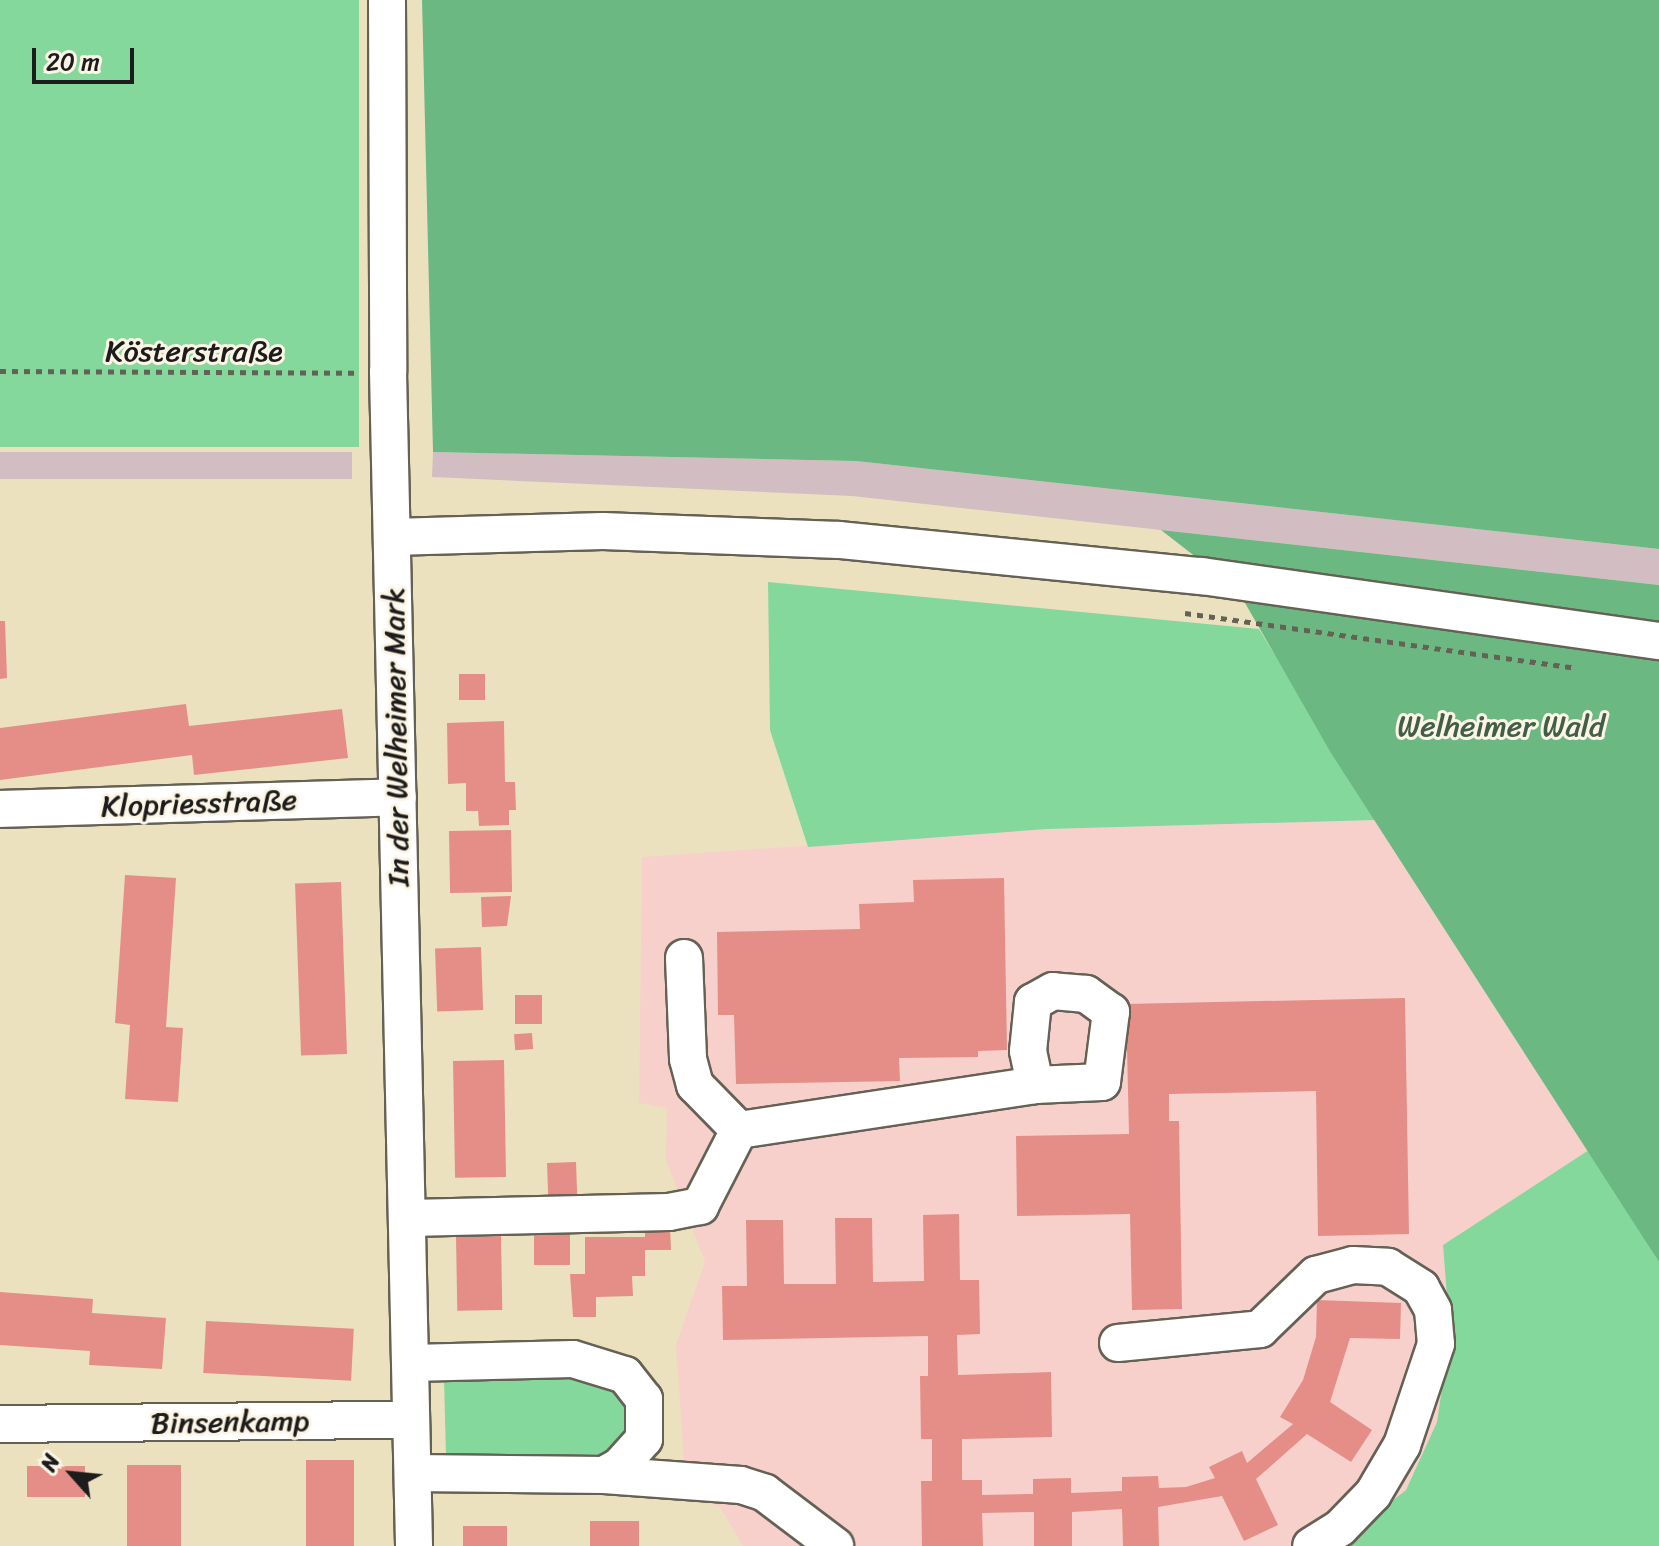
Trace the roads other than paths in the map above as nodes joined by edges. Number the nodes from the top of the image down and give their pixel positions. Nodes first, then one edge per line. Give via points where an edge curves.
1 (387, 0) edge
2 (392, 537) junction
3 (1659, 641) edge
4 (398, 797) junction
5 (0, 809) edge
6 (684, 958) dead end
7 (1035, 1085) dead end
8 (739, 1130) junction
9 (409, 1218) junction
10 (1118, 1343) dead end
11 (411, 1363) junction
12 (411, 1420) junction
13 (0, 1424) edge
14 (413, 1473) junction
15 (604, 1475) junction
16 (414, 1546) edge
17 (835, 1546) edge
18 (1311, 1546) edge

1 - 2 street, In der Welheimer Mark
2 - 3 street via 618,531 839,540 1202,576
2 - 4 street, In der Welheimer Mark
4 - 5 street, Klopriesstraße
4 - 9 street, In der Welheimer Mark
6 - 8 street via 688,1059 695,1085
7 - 8 street
8 - 9 street via 700,1206 669,1212
9 - 11 street, In der Welheimer Mark
10 - 18 street via 1260,1329 1316,1275 1353,1265 1388,1267 1421,1288 1433,1310 1436,1344 1402,1445 1373,1494 1340,1528
11 - 12 street, In der Welheimer Mark
11 - 15 street via 573,1359 625,1375 644,1399 644,1439 620,1466
12 - 13 street, Binsenkamp
12 - 14 street, In der Welheimer Mark
14 - 15 street
14 - 16 street, In der Welheimer Mark
15 - 17 street via 741,1485 765,1493

